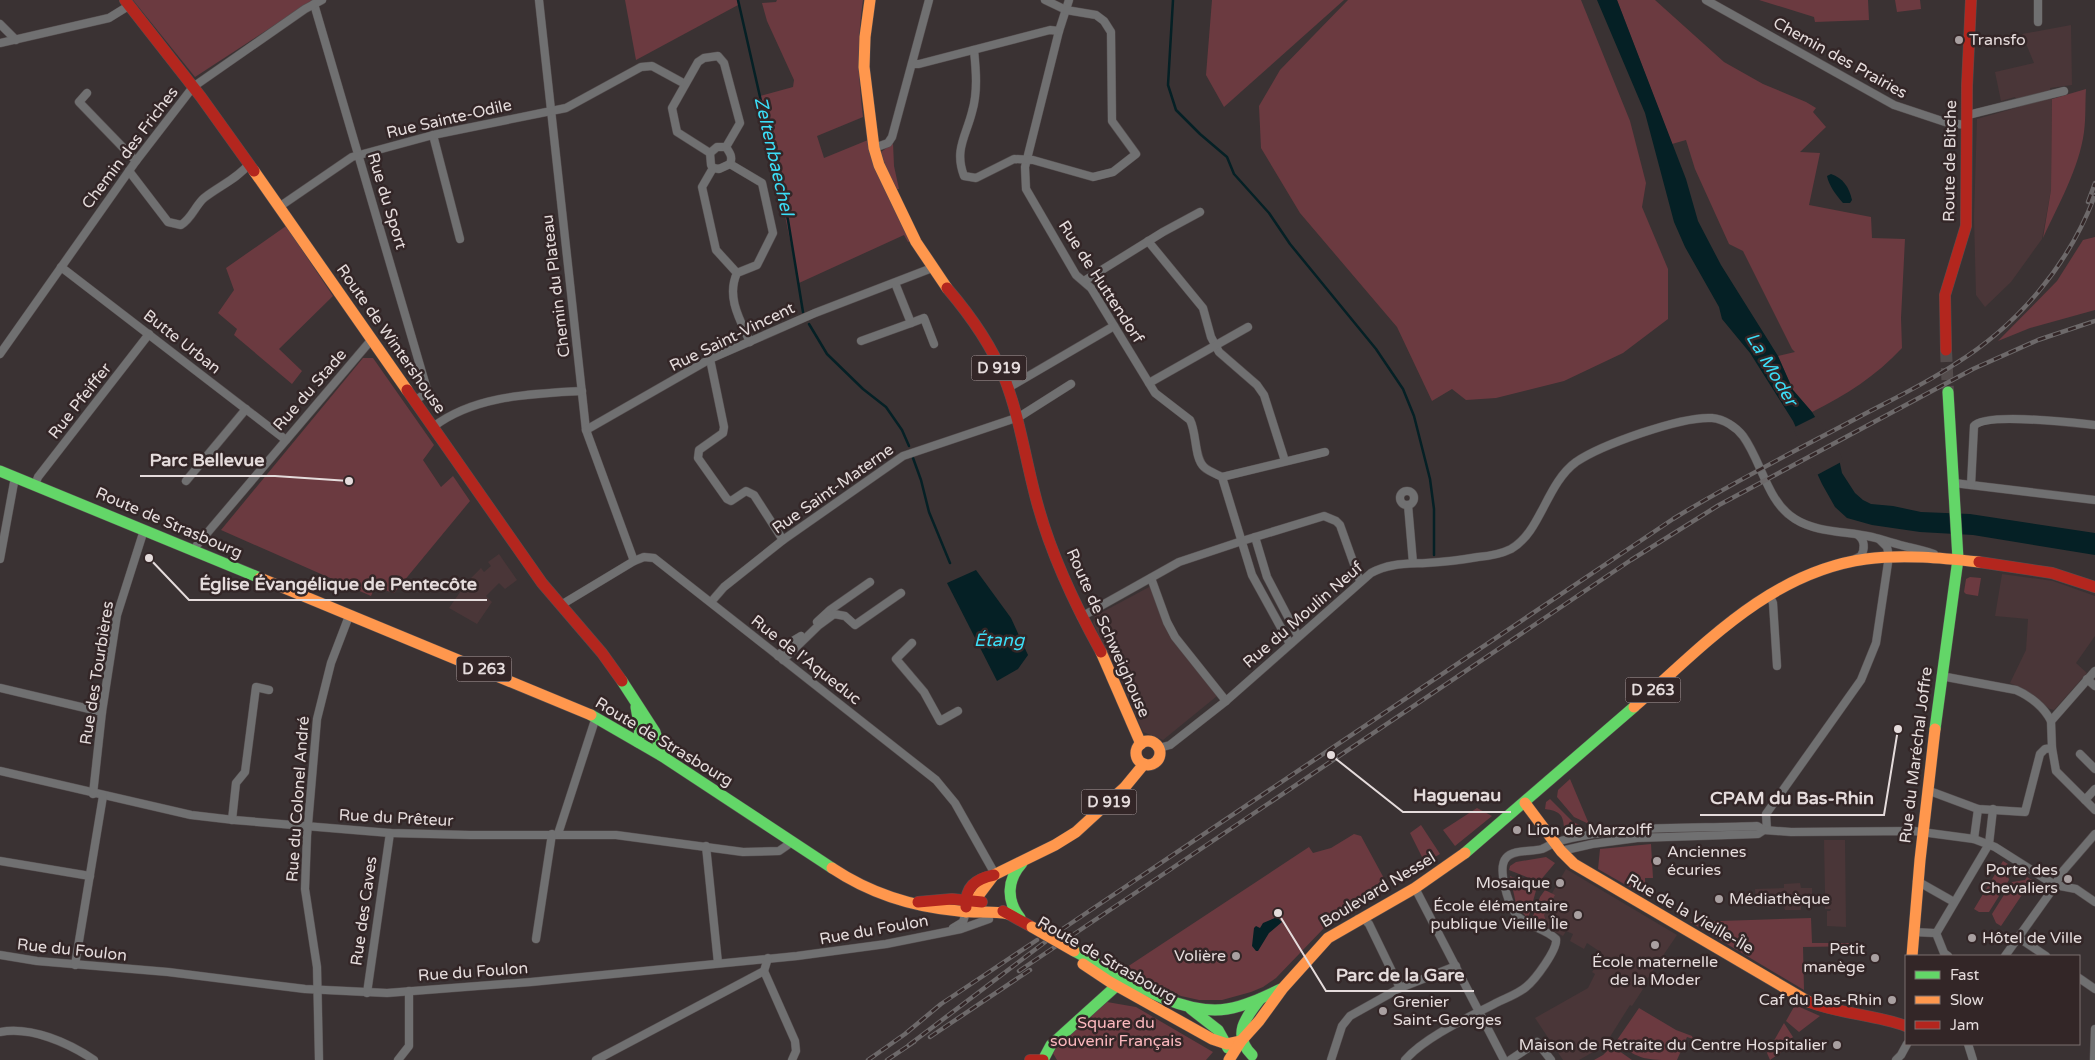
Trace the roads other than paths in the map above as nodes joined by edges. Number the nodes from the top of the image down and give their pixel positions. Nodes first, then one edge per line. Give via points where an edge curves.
1 (322, 0) edge
2 (538, 0) edge
3 (870, 0) edge
4 (929, 0) edge
5 (1046, 0) edge
6 (1069, 0) edge
7 (1706, 0) edge
8 (1971, 0) edge
9 (2038, 0) edge
10 (128, 3) edge
11 (314, 4) junction
12 (1066, 10) junction
13 (2038, 22) dead end
14 (0, 24) edge
15 (1059, 31) junction
16 (16, 40) junction
17 (0, 43) edge
18 (974, 50) junction
19 (912, 64) junction
20 (685, 84) junction
21 (193, 87) junction
22 (2064, 91) dead end
23 (87, 93) dead end
24 (550, 110) junction
25 (1967, 120) junction
26 (433, 136) junction
27 (726, 147) junction
28 (874, 148) junction
29 (710, 153) junction
30 (358, 155) junction
31 (1027, 160) junction
32 (136, 161) junction
33 (249, 164) junction
34 (730, 164) junction
35 (713, 168) junction
36 (129, 171) junction
37 (279, 207) junction
38 (1200, 212) dead end
39 (460, 238) dead end
40 (1148, 241) junction
41 (61, 267) junction
42 (932, 268) junction
43 (737, 273) junction
44 (1084, 281) junction
45 (895, 283) junction
46 (911, 322) junction
47 (1114, 326) junction
48 (1248, 327) dead end
49 (149, 334) junction
50 (372, 340) junction
51 (861, 341) dead end
52 (750, 342) junction
53 (934, 344) dead end
54 (1215, 345) junction
55 (1946, 350) tunnel mouth
56 (0, 354) edge
57 (710, 359) junction
58 (1149, 383) junction
59 (1071, 384) dead end
60 (1008, 388) junction
61 (582, 391) junction
62 (1948, 392) tunnel mouth
63 (414, 401) junction
64 (246, 409) junction
65 (1016, 418) junction
66 (2095, 425) edge
67 (433, 427) junction
68 (586, 430) junction
69 (286, 440) junction
70 (1325, 452) dead end
71 (1285, 461) junction
72 (0, 471) edge
73 (15, 477) junction
74 (1222, 477) junction
75 (186, 481) dead end
76 (1954, 483) junction
77 (1971, 485) junction
78 (35, 486) junction
79 (2095, 500) edge
80 (1408, 505) dead end
81 (144, 530) junction
82 (1858, 535) junction
83 (1255, 537) junction
84 (783, 540) junction
85 (1880, 540) junction
86 (1242, 541) junction
87 (194, 552) junction
88 (1889, 556) junction
89 (1942, 557) junction
90 (0, 559) edge
91 (1855, 559) junction
92 (1958, 559) junction
93 (634, 561) junction
94 (1413, 563) junction
95 (1151, 578) junction
96 (1360, 581) junction
97 (870, 582) dead end
98 (1272, 585) junction
99 (2095, 587) edge
100 (1260, 591) junction
101 (901, 593) dead end
102 (1769, 594) junction
103 (711, 602) junction
104 (561, 605) junction
105 (349, 616) junction
106 (1081, 617) junction
107 (1298, 636) junction
108 (912, 643) dead end
109 (1290, 644) junction
110 (781, 658) junction
111 (1777, 666) dead end
112 (2095, 671) edge
113 (1941, 676) junction
114 (2088, 679) junction
115 (2095, 686) edge
116 (0, 688) edge
117 (269, 690) dead end
118 (632, 694) junction
119 (1226, 701) junction
120 (958, 711) dead end
121 (102, 712) junction
122 (596, 717) junction
123 (2051, 721) junction
124 (638, 742) junction
125 (1140, 744) junction
126 (1159, 748) junction
127 (2052, 748) junction
128 (2080, 754) dead end
129 (662, 756) junction
130 (1144, 764) junction
131 (2095, 769) edge
132 (0, 772) edge
133 (2095, 789) edge
134 (1926, 790) junction
135 (94, 794) junction
136 (103, 796) junction
137 (2085, 800) junction
138 (1524, 803) junction
139 (1978, 809) junction
140 (1993, 809) junction
141 (2095, 810) edge
142 (232, 820) junction
143 (308, 826) junction
144 (1766, 830) junction
145 (1922, 832) junction
146 (390, 833) junction
147 (555, 834) junction
148 (2095, 834) edge
149 (1974, 839) junction
150 (792, 842) junction
151 (1989, 844) junction
152 (706, 846) junction
153 (1558, 847) junction
154 (1035, 854) junction
155 (0, 861) edge
156 (995, 874) junction
157 (90, 876) junction
158 (1917, 881) junction
159 (2054, 885) junction
160 (1415, 888) junction
161 (970, 900) junction
162 (1954, 902) junction
163 (2095, 902) edge
164 (910, 904) junction
165 (966, 912) junction
166 (1009, 914) junction
167 (989, 919) junction
168 (1356, 920) junction
169 (1028, 928) junction
170 (946, 931) junction
171 (1914, 932) junction
172 (1936, 933) junction
173 (2019, 938) junction
174 (536, 939) dead end
175 (1070, 952) junction
176 (1912, 955) edge
177 (1947, 955) edge
178 (2006, 955) edge
179 (2044, 955) edge
180 (0, 956) edge
181 (768, 958) junction
182 (718, 963) junction
183 (75, 965) junction
184 (1456, 966) junction
185 (764, 971) junction
186 (2080, 979) edge
187 (1117, 986) junction
188 (1283, 988) junction
189 (1400, 988) junction
190 (318, 989) junction
191 (2095, 989) edge
192 (409, 991) junction
193 (367, 993) junction
194 (1260, 999) junction
195 (1176, 1003) junction
196 (1189, 1008) junction
197 (1479, 1012) junction
198 (1905, 1017) edge
199 (1895, 1022) junction
200 (1905, 1026) edge
201 (2095, 1029) edge
202 (0, 1032) edge
203 (1241, 1040) junction
204 (1227, 1044) junction
205 (1906, 1045) edge
206 (1968, 1045) edge
207 (1256, 1058) edge
208 (94, 1060) edge
209 (319, 1060) edge
210 (398, 1060) edge
211 (596, 1060) edge
212 (793, 1060) edge
213 (1030, 1060) edge
214 (1043, 1060) edge
215 (1228, 1060) edge
216 (1331, 1060) edge
217 (1405, 1060) edge
218 (1504, 1060) edge
219 (1510, 1060) edge
220 (1551, 1060) edge
221 (1896, 1060) edge
222 (1973, 1060) edge
223 (2094, 1060) edge

1 - 11 street, Chemin des Friches
2 - 24 street, Chemin du Plateau
3 - 28 main road, Route de Schweighouse / D 919 via 864,67
4 - 19 street
5 - 12 street
6 - 12 street, Rue de Huttendorf
7 - 25 street, Chemin des Prairies via 1894,105 1948,123
8 - 25 main road, Route de Bitche
9 - 13 street
10 - 16 street via 109,18
10 - 21 main road, Route de Wintershouse
11 - 21 street, Chemin des Friches
11 - 30 street, Rue du Sport
12 - 15 street, Rue de Huttendorf
12 - 31 street via 1096,15 1111,32 1112,121 1136,154 1113,172 1093,177
14 - 16 street
15 - 18 street via 1050,30
15 - 31 street, Rue de Huttendorf
16 - 17 street
18 - 19 street
18 - 31 street via 973,111 960,150 964,176 976,178 1014,160
19 - 28 street via 891,140
20 - 24 street, Rue Sainte-Odile via 652,66 641,67 578,103
20 - 27 street via 704,58 718,56 724,63 740,123
20 - 29 street via 672,108 677,132
21 - 32 street, Chemin des Friches
21 - 33 main road, Route de Wintershouse
22 - 25 street
23 - 32 street via 79,102
24 - 26 street, Rue Sainte-Odile
24 - 61 street, Chemin du Plateau
25 - 55 main road, Route de Bitche via 1966,226 1945,295
26 - 30 street, Rue Sainte-Odile
26 - 39 street
27 - 29 street via 717,147
27 - 34 street via 732,160
28 - 42 main road, Route de Schweighouse / D 919 via 911,233
29 - 35 street
30 - 37 street, Rue Sainte-Odile
30 - 63 street, Rue du Sport via 426,386 425,394
31 - 44 street, Rue de Huttendorf via 1026,190 1076,275
32 - 36 street, Chemin des Friches
33 - 36 street via 242,173 202,199 181,225 168,222
33 - 37 main road, Route de Wintershouse
34 - 35 street
34 - 43 street via 762,183 773,233 757,265
35 - 43 street via 702,187 716,250
36 - 41 street, Chemin des Friches
37 - 50 main road, Route de Wintershouse
38 - 40 street
40 - 44 street
40 - 54 street via 1203,308
41 - 49 street, Butte Urban
41 - 56 street, Chemin des Friches
42 - 45 street, Rue Saint-Vincent
42 - 60 main road, Route de Schweighouse / D 919 via 977,325
43 - 52 street via 733,300
44 - 47 street, Rue de Huttendorf
45 - 46 street
45 - 52 street, Rue Saint-Vincent via 815,312
46 - 51 street
46 - 53 street via 924,318
47 - 58 street, Rue de Huttendorf
47 - 60 street
48 - 54 street
49 - 64 street, Butte Urban
49 - 78 street, Rue Pfeiffer via 38,477
50 - 63 main road, Route de Wintershouse
50 - 69 street, Rue du Stade
52 - 57 street, Rue Saint-Vincent
54 - 58 street
54 - 71 street via 1257,385 1264,396
57 - 68 street, Rue Saint-Vincent
57 - 84 street via 724,427 723,433 699,450 698,458 727,499 731,501 746,491 754,495
58 - 74 street, Rue de Huttendorf via 1155,393 1190,420 1195,430 1199,462
59 - 65 street
60 - 65 main road, Route de Schweighouse / D 919
61 - 67 street via 512,396 452,414
61 - 68 street, Chemin du Plateau
62 - 76 main road
63 - 67 main road, Route de Wintershouse
64 - 69 street, Butte Urban
64 - 75 street
65 - 84 street, Rue Saint-Materne via 903,456
65 - 106 main road, Route de Schweighouse / D 919 via 1039,510
66 - 77 street via 2000,419 1978,422 1974,426
67 - 104 main road, Route de Wintershouse via 542,583
68 - 93 street, Chemin du Plateau
69 - 87 street, Rue du Stade
70 - 71 street
71 - 74 street
72 - 73 main road, Route de Strasbourg / D 263
73 - 78 main road, Route de Strasbourg / D 263
73 - 90 street
74 - 86 street
76 - 77 street
76 - 92 main road
77 - 79 street
78 - 81 main road, Route de Strasbourg / D 263
80 - 94 street
81 - 87 main road, Route de Strasbourg / D 263
81 - 121 street, Rue des Tourbières via 117,615
82 - 85 street, Rue du Moulin Neuf
82 - 91 street via 1863,540 1863,549 1861,556
82 - 94 street, Rue du Moulin Neuf via 1807,525 1791,517 1779,503 1742,434 1722,420 1700,418 1629,437 1578,461 1546,498 1528,534 1508,550 1495,555
83 - 86 street
83 - 96 street via 1324,516 1331,518 1340,525
83 - 98 street
84 - 103 street, Rue Saint-Materne via 724,587
85 - 88 street via 1887,547
85 - 89 street, Rue du Moulin Neuf
86 - 95 street via 1179,562
86 - 100 street
87 - 105 main road, Route de Strasbourg / D 263
88 - 89 main road
88 - 91 main road, D 263
88 - 144 street via 1876,643 1861,680 1766,814
89 - 92 main road
91 - 102 main road, D 263 via 1804,575
92 - 99 main road via 2046,570
92 - 113 main road, Rue du Maréchal Joffre
93 - 103 street, Rue de l'Aqueduc via 654,558
93 - 104 street, Rue de l'Aqueduc
94 - 96 street, Rue du Moulin Neuf via 1385,566
95 - 106 street
95 - 119 street via 1175,638
96 - 107 street, Rue du Moulin Neuf
97 - 110 street via 791,642
98 - 100 street
98 - 107 street
100 - 109 street
101 - 110 street via 854,625 845,616 834,614
102 - 111 street via 1773,603
102 - 138 main road, D 263
103 - 110 street, Rue de l'Aqueduc
104 - 118 main road, Route de Wintershouse
105 - 122 main road, Route de Strasbourg / D 263
105 - 143 street, Rue du Colonel André via 331,663 316,719
106 - 125 main road, Route de Schweighouse / D 919 via 1106,663
107 - 109 street, Rue du Moulin Neuf
108 - 120 street via 896,659 924,692 940,721
109 - 119 street, Rue du Moulin Neuf
110 - 156 street, Rue de l'Aqueduc via 936,780 951,797
112 - 114 street
113 - 123 street via 2016,690 2038,704
113 - 134 main road, Rue du Maréchal Joffre
114 - 115 street
114 - 123 street
116 - 121 street
117 - 142 street via 256,687 245,772 236,783
118 - 124 main road via 640,729
118 - 129 main road, Route de Wintershouse via 655,732
119 - 126 street, Rue du Moulin Neuf via 1170,745
121 - 135 street, Rue des Tourbières
122 - 124 main road, Route de Strasbourg / D 263
122 - 147 street
123 - 127 street
124 - 129 main road, Route de Strasbourg / D 263
125 - 126 main road via 1151,742
125 - 130 main road via 1137,755
126 - 130 main road via 1158,760 1152,765
127 - 137 street via 2058,774
127 - 140 street via 2043,750 2039,756 2025,812
128 - 131 street
129 - 150 main road, Route de Strasbourg / D 263
130 - 154 main road, D 919 via 1125,787 1076,832
132 - 135 street, Rue du Prêteur
133 - 137 street
134 - 139 street
134 - 145 main road, Rue du Maréchal Joffre
135 - 136 street, Rue du Prêteur
136 - 142 street, Rue du Prêteur via 191,815
136 - 157 street
137 - 141 street
138 - 153 main road, Rue de la Vieille-Île
138 - 160 main road, Boulevard Nessel / D 263 via 1456,861
139 - 140 street
139 - 149 street
140 - 151 street
142 - 143 street, Rue du Prêteur
143 - 146 street, Rue du Prêteur
143 - 190 street, Rue du Colonel André via 305,889 316,953
144 - 145 street
144 - 153 street via 1749,835 1637,838
145 - 149 street
145 - 158 main road, Rue du Maréchal Joffre
146 - 147 street, Rue du Prêteur
146 - 193 street, Rue des Caves
147 - 152 street, Rue du Prêteur via 616,835
147 - 174 street
148 - 159 street
149 - 151 street
150 - 152 street, Rue du Prêteur via 780,851 743,852
150 - 164 main road, Route de Strasbourg / D 263 via 863,888
151 - 159 street
151 - 162 street
152 - 182 street
153 - 197 street via 1510,854 1504,860 1502,870 1509,902 1516,914 1557,941 1527,986
153 - 199 main road, Rue de la Vieille-Île via 1588,873 1815,1005
154 - 156 main road, D 919
154 - 169 main road, D 919 via 1018,867 1009,886 1011,904
155 - 157 street
156 - 161 main road, D 919
157 - 183 street
158 - 162 street
158 - 171 main road, Rue du Maréchal Joffre
159 - 163 street via 2076,889
159 - 173 street
160 - 168 main road, Boulevard Nessel / D 263
160 - 184 street
161 - 164 main road, Route de Strasbourg / D 263 via 932,900
161 - 165 main road
161 - 166 main road, Route de Strasbourg / D 263
162 - 172 street
164 - 165 main road, Route de Strasbourg / D 263
165 - 166 main road, Route de Strasbourg / D 263
165 - 167 main road, Route de Strasbourg / D 263
165 - 170 street, Rue du Foulon via 963,922
166 - 169 main road, Route de Strasbourg / D 263
167 - 169 main road, Route de Strasbourg / D 263
167 - 170 street, Rue du Foulon
168 - 188 main road, Boulevard Nessel / D 263 via 1328,938
168 - 189 street via 1365,920 1371,927
169 - 175 main road, Route de Strasbourg / D 263, bridge
170 - 181 street, Rue du Foulon via 886,944
171 - 172 street
171 - 176 main road, Rue du Maréchal Joffre
172 - 177 street
173 - 178 street
173 - 179 street
175 - 187 main road, Route de Strasbourg / D 263
175 - 195 main road, Route de Strasbourg / D 263
180 - 183 street, Rue du Foulon
181 - 182 street, Rue du Foulon
181 - 185 street
182 - 192 street, Rue du Foulon
183 - 190 street, Rue du Foulon
184 - 189 street
184 - 197 street
185 - 211 street
185 - 212 street via 795,1041
186 - 191 street
187 - 195 main road via 1123,984
187 - 204 main road, Route de Strasbourg / D 263
187 - 214 main road via 1051,1044
188 - 194 main road, Route de Strasbourg
188 - 203 main road, Boulevard Nessel / D 263
189 - 216 street via 1345,1020
190 - 193 street, Rue du Foulon
190 - 209 street, Rue du Colonel André
192 - 193 street, Rue du Foulon
192 - 210 street via 409,1046
194 - 196 main road, Route de Strasbourg via 1220,1010
194 - 203 main road via 1244,1022
195 - 196 main road, Route de Strasbourg
196 - 204 main road, Route de Strasbourg via 1223,1035
197 - 217 street via 1451,1027
197 - 218 street
198 - 199 main road
199 - 200 main road, Rue de la Vieille-Île
201 - 223 street
202 - 208 street via 12,1030 54,1040
203 - 204 main road
203 - 207 main road
203 - 215 main road
204 - 215 main road
205 - 221 street
206 - 222 street
213 - 214 main road
219 - 220 street via 1537,1042

